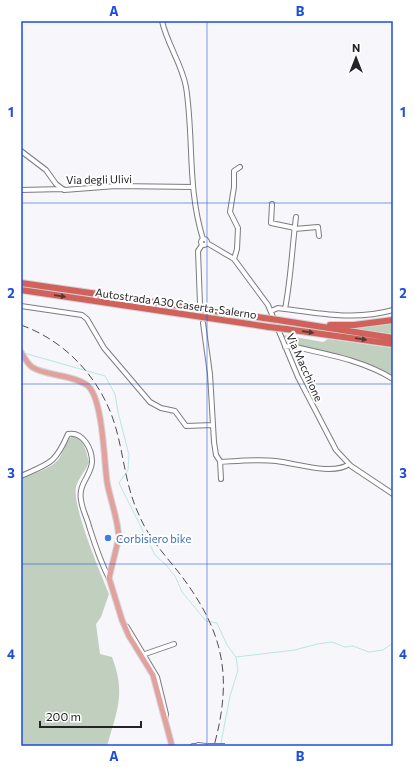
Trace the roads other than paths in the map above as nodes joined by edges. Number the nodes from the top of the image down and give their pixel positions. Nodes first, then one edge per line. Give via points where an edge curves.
1 (162, 21) edge
2 (21, 151) edge
3 (240, 167) dead end
4 (193, 187) junction
5 (63, 189) junction
6 (21, 190) edge
7 (272, 204) dead end
8 (296, 217) dead end
9 (295, 228) junction
10 (319, 236) dead end
11 (204, 244) junction
12 (234, 259) junction
13 (21, 283) edge
14 (21, 290) edge
15 (200, 304) dead end
16 (21, 306) edge
17 (285, 309) junction
18 (393, 310) edge
19 (271, 311) junction
20 (278, 320) junction
21 (393, 320) edge
22 (203, 323) dead end
23 (393, 338) edge
24 (393, 344) edge
25 (285, 347) junction
26 (21, 352) edge
27 (393, 379) edge
28 (213, 425) junction
29 (220, 462) junction
30 (349, 464) junction
31 (21, 476) edge
32 (221, 479) dead end
33 (393, 494) edge
34 (109, 578) junction
35 (127, 626) dead end
36 (174, 644) dead end
37 (144, 654) junction
38 (165, 718) junction
39 (172, 746) edge
40 (196, 746) edge
41 (207, 746) edge
42 (225, 746) edge
43 (229, 746) edge

1 - 4 street via 164,33 186,86
2 - 5 street, Via degli Ulivi via 46,170
3 - 12 street via 234,171 230,207 230,215 238,228
4 - 5 street, Via degli Ulivi via 116,186
4 - 11 street via 203,239 206,240
5 - 6 street
7 - 9 street via 272,223
8 - 9 street
9 - 10 street via 318,227
9 - 17 street
11 - 12 street, Via Macchione
11 - 15 street via 198,251
12 - 19 street, Via Macchione
13 - 20 highway, Autostrada A30 Caserta-Salerno, bridge
14 -> 24 highway, Autostrada A30 Caserta-Salerno, bridge
16 - 28 street via 82,315 104,348 150,402 172,410 186,426
17 - 18 street via 341,316 362,316
17 - 19 street
19 - 25 street, Via Macchione
20 - 21 highway via 333,325
20 - 23 highway
22 - 28 street
25 - 27 street via 291,346 350,360
25 - 30 street, Via Macchione via 336,450
26 - 34 main road via 31,366 80,381 94,393 103,440 107,482 119,537
28 - 29 street via 216,455
29 - 30 street via 275,461 329,469 345,468
29 - 32 street
30 - 33 street, Via Macchione
31 - 34 street via 48,465 57,456 68,434 81,436 89,448 92,464 80,491 81,502 99,560
34 - 38 main road via 129,636 153,675
35 - 37 street
36 - 37 street
37 - 38 street via 157,677
38 - 39 main road
40 - 41 street
41 - 42 street, bridge
42 - 43 street

